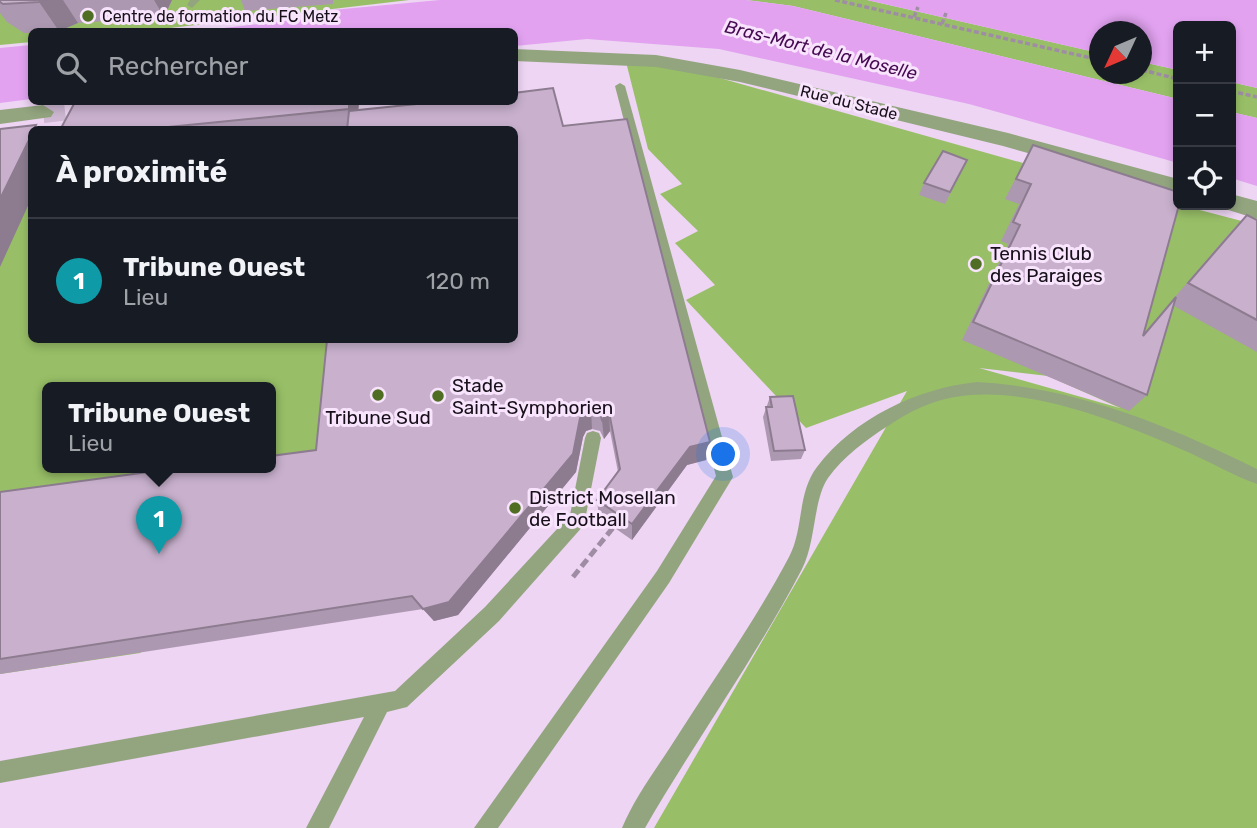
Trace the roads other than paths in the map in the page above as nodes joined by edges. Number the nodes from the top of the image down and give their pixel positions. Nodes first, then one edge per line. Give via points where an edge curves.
1 (518, 55) edge
2 (620, 86) dead end
3 (43, 112) tunnel mouth
4 (0, 117) edge
5 (1173, 186) edge
6 (1236, 204) edge
7 (1257, 210) edge
8 (593, 438) edge
9 (1257, 477) edge
10 (380, 706) junction
11 (0, 772) edge
12 (317, 828) edge
13 (485, 828) edge
14 (633, 828) edge

1 - 5 street, Rue du Stade via 656,61 740,76 1008,140
2 - 13 lane via 725,477 663,577
3 - 4 street
6 - 7 street
8 - 10 lane via 578,519 481,624 400,700
9 - 14 lane via 1158,433 1048,397 976,388 916,401 859,436 821,474 798,559
10 - 11 lane
10 - 12 lane

